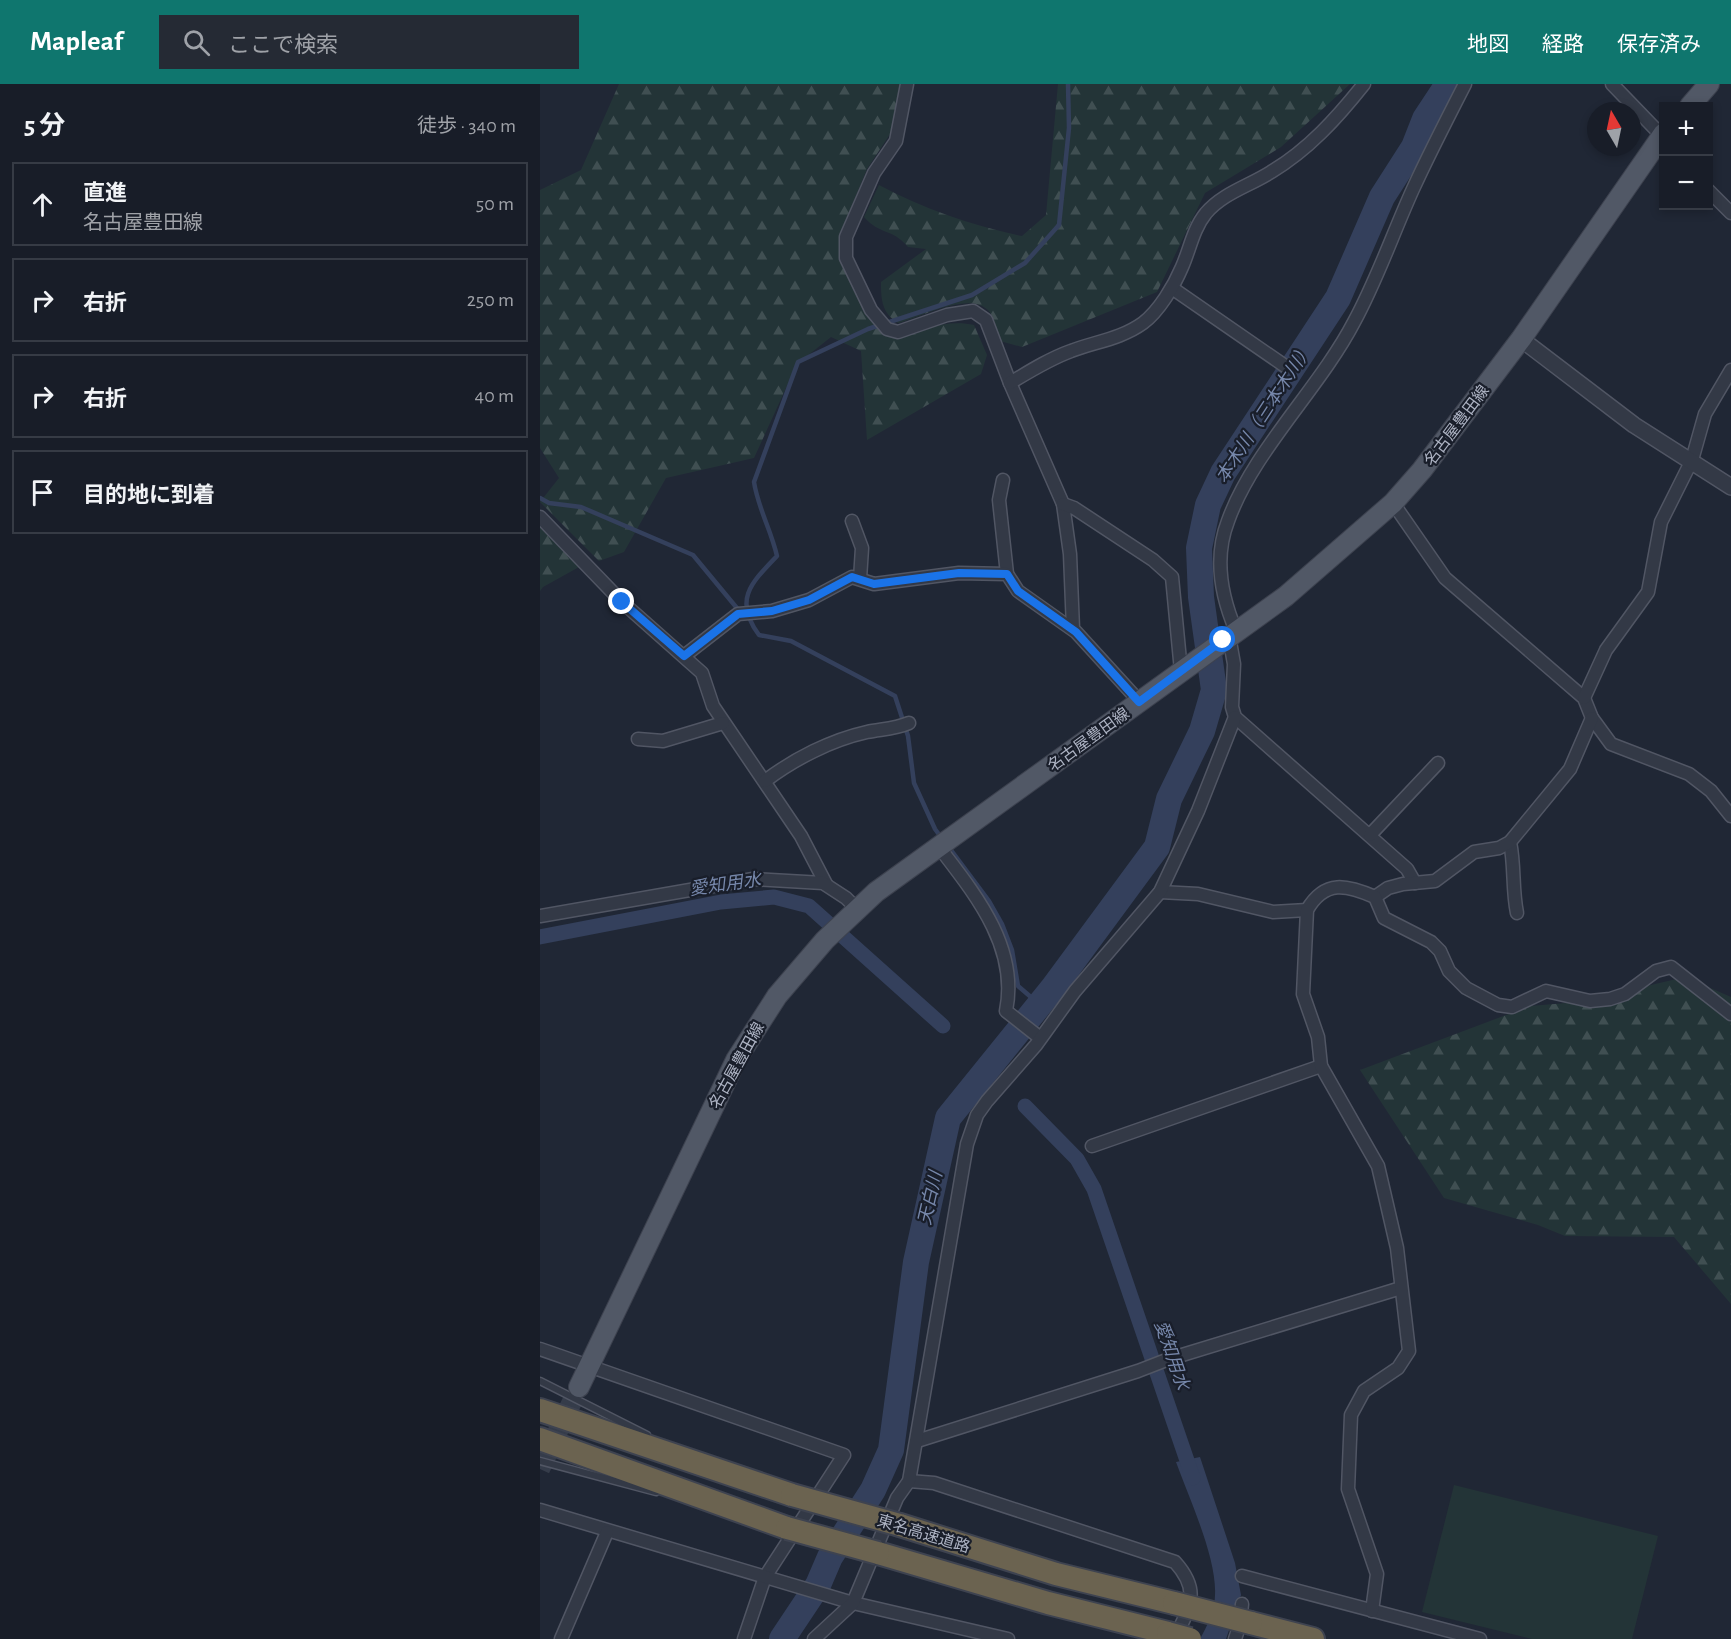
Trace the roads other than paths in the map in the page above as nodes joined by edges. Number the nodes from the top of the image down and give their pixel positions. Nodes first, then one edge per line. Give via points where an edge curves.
1 (907, 84) edge
2 (1364, 84) edge
3 (1465, 84) edge
4 (1612, 84) edge
5 (1709, 84) edge
6 (1693, 102) edge
7 (1659, 132) edge
8 (1659, 142) edge
9 (1713, 195) edge
10 (1731, 213) edge
11 (1172, 288) junction
12 (1521, 339) junction
13 (1286, 366) dead end
14 (1731, 370) edge
15 (1010, 383) junction
16 (1692, 460) junction
17 (1003, 480) dead end
18 (1731, 487) edge
19 (1393, 503) junction
20 (1063, 504) junction
21 (540, 517) edge
22 (852, 521) dead end
23 (1007, 574) junction
24 (860, 579) junction
25 (1073, 629) junction
26 (1230, 636) junction
27 (684, 656) junction
28 (1186, 667) junction
29 (1584, 698) junction
30 (1139, 702) junction
31 (1235, 717) junction
32 (1592, 718) junction
33 (723, 723) junction
34 (909, 723) dead end
35 (638, 739) dead end
36 (1438, 763) dead end
37 (765, 780) junction
38 (1731, 816) edge
39 (1370, 836) junction
40 (1510, 843) junction
41 (939, 847) junction
42 (823, 883) junction
43 (1415, 883) junction
44 (1160, 892) junction
45 (1375, 897) junction
46 (1307, 910) junction
47 (853, 911) junction
48 (1517, 912) dead end
49 (540, 916) edge
50 (1731, 1014) edge
51 (1039, 1037) junction
52 (1322, 1066) junction
53 (1092, 1146) dead end
54 (1401, 1288) junction
55 (540, 1349) edge
56 (589, 1365) junction
57 (540, 1381) edge
58 (579, 1387) tunnel mouth
59 (540, 1410) edge
60 (540, 1439) edge
61 (917, 1441) junction
62 (540, 1461) edge
63 (721, 1473) junction
64 (909, 1481) junction
65 (664, 1494) dead end
66 (686, 1500) dead end
67 (540, 1510) edge
68 (787, 1528) junction
69 (607, 1532) junction
70 (1242, 1576) dead end
71 (765, 1577) junction
72 (853, 1604) junction
73 (1372, 1611) junction
74 (1246, 1614) junction
75 (1178, 1637) edge
76 (561, 1639) edge
77 (744, 1639) edge
78 (814, 1639) edge
79 (1008, 1639) edge
80 (1235, 1639) edge
81 (1313, 1639) edge
82 (1480, 1639) edge

1 - 15 street via 896,141 874,173 846,237 846,258 871,309 887,329 898,332 947,315 973,311 986,320
2 - 11 street via 1305,148 1207,212 1197,225
3 - 26 street via 1355,321 1245,484 1227,521 1221,572
4 - 7 street
5 - 6 main road
8 - 12 main road, 名古屋豊田線
9 - 10 street
11 - 13 street
11 - 15 street via 1143,323 1104,343 1042,363
12 - 16 street via 1634,425
12 - 19 main road, 名古屋豊田線
14 - 16 street via 1705,414
15 - 20 street
16 - 18 street
16 - 29 street via 1661,522 1648,591 1606,650
17 - 23 street via 999,500
19 - 26 main road, 名古屋豊田線 via 1286,596
19 - 29 street via 1445,578
20 - 25 street
20 - 28 street via 1153,560 1172,577
21 - 27 street via 622,602
22 - 24 street via 862,548
23 - 24 street via 959,573 874,584
23 - 25 street via 1018,591
24 - 27 street via 852,577 809,600 783,608 743,613
25 - 30 street
26 - 28 main road, 名古屋豊田線
26 - 31 street
27 - 33 street via 702,673
28 - 30 main road, 名古屋豊田線
29 - 32 street
30 - 41 main road, 名古屋豊田線
31 - 39 street
31 - 44 street via 1198,812
32 - 38 street via 1611,744 1676,767 1699,781
32 - 40 street via 1570,769
33 - 35 street via 663,741
33 - 37 street
34 - 37 street via 866,732 820,749
36 - 39 street
37 - 42 street via 801,836 826,884
39 - 43 street via 1407,869
40 - 43 street via 1474,852 1435,881
40 - 48 street
41 - 47 main road, 名古屋豊田線
41 - 51 street via 987,912 1003,947 1006,1011
42 - 47 street via 846,898
42 - 49 street via 753,879
43 - 45 street via 1388,888
44 - 46 street via 1198,894 1273,912
44 - 51 street
45 - 46 street via 1343,886 1332,888
45 - 50 street via 1384,918 1431,942 1449,971 1466,988 1498,1005 1512,1007 1546,991 1590,1001 1610,999 1625,994 1656,971 1671,967
46 - 52 street via 1303,994 1318,1037
47 - 56 main road, 名古屋豊田線 via 777,996 736,1060
51 - 61 street via 977,1115 970,1134
52 - 53 street
52 - 54 street via 1378,1166 1397,1248
54 - 61 street
54 - 73 street via 1409,1351 1398,1368 1364,1391 1351,1415 1347,1489 1377,1574
55 - 56 street
56 - 58 main road, 名古屋豊田線
56 - 71 street via 844,1455
57 - 63 lane
59 - 63 highway, 東名高速道路
60 - 68 highway, 東名高速道路
61 - 64 street
62 - 65 lane
63 - 74 highway, 東名高速道路, bridge via 1056,1574 1174,1604
64 - 72 street via 897,1498
64 - 75 street via 934,1483 1175,1562 1187,1575 1192,1602
66 - 68 lane
67 - 69 street
68 - 75 highway, 東名高速道路, bridge
69 - 71 street
69 - 76 street
70 - 73 street
71 - 72 street
71 - 77 street
72 - 78 street
72 - 79 street
73 - 82 street
74 - 80 street
74 - 81 highway, 東名高速道路

